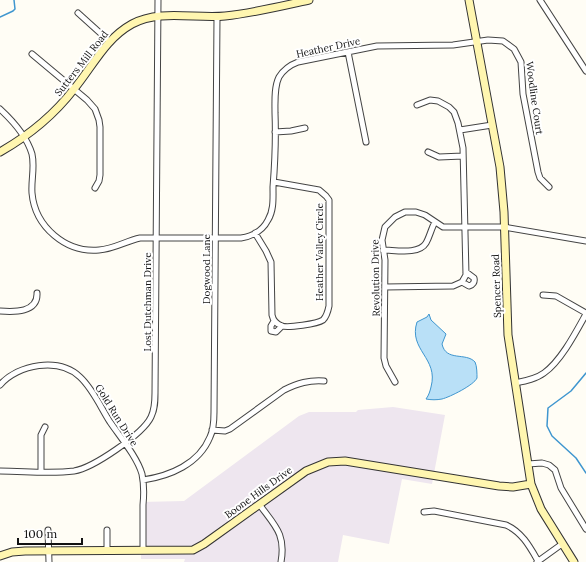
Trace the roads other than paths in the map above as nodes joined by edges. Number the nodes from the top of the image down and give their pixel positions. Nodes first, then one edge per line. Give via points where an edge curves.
1 (158, 0) edge
2 (309, 0) edge
3 (469, 0) edge
4 (540, 0) edge
5 (286, 2) edge
6 (78, 13) dead end
7 (158, 17) junction
8 (217, 17) junction
9 (109, 41) junction
10 (478, 42) junction
11 (348, 52) junction
12 (32, 54) dead end
13 (586, 71) edge
14 (74, 90) junction
15 (417, 105) dead end
16 (0, 110) edge
17 (492, 125) junction
18 (305, 128) dead end
19 (460, 130) junction
20 (276, 132) junction
21 (24, 137) junction
22 (366, 142) dead end
23 (0, 152) edge
24 (428, 152) dead end
25 (463, 156) junction
26 (274, 182) junction
27 (549, 187) dead end
28 (95, 188) dead end
29 (435, 222) junction
30 (465, 227) junction
31 (504, 227) junction
32 (255, 234) junction
33 (156, 238) junction
34 (215, 238) junction
35 (586, 241) edge
36 (383, 250) junction
37 (466, 272) junction
38 (462, 282) junction
39 (385, 287) junction
40 (38, 293) dead end
41 (544, 295) dead end
42 (0, 311) edge
43 (586, 313) edge
44 (274, 320) junction
45 (282, 326) junction
46 (324, 381) dead end
47 (395, 382) dead end
48 (0, 383) edge
49 (515, 383) junction
50 (44, 427) dead end
51 (212, 430) junction
52 (124, 442) junction
53 (528, 464) junction
54 (0, 471) edge
55 (41, 472) junction
56 (143, 480) junction
57 (531, 484) junction
58 (259, 504) junction
59 (424, 512) dead end
60 (586, 529) edge
61 (48, 530) dead end
62 (107, 530) dead end
63 (562, 544) junction
64 (143, 550) junction
65 (48, 551) junction
66 (107, 551) junction
67 (0, 556) edge
68 (49, 562) edge
69 (281, 562) edge
70 (537, 562) edge
71 (574, 562) edge

1 - 7 street, Lost Dutchman Drive
2 - 5 street, Sutters Mill Road
3 - 10 street, Spencer Road
4 - 13 street
5 - 8 street, Sutters Mill Road
6 - 9 street
7 - 8 street, Sutters Mill Road
7 - 9 street, Sutters Mill Road via 133,23
7 - 33 street, Lost Dutchman Drive
8 - 34 street, Dogwood Lane
9 - 14 street, Sutters Mill Road
10 - 11 street, Heather Drive via 453,45 377,46
10 - 17 street, Spencer Road
10 - 27 street, Woodline Court via 503,41 511,46 520,58 538,172
11 - 20 street, Heather Drive via 298,62 287,67 279,77 276,90
11 - 22 street
12 - 14 street
14 - 21 street, Sutters Mill Road
14 - 28 street via 91,104 99,120 100,175
15 - 19 street via 432,100 444,104 454,112
16 - 21 street
17 - 19 street
17 - 31 street, Spencer Road via 502,183
18 - 20 street
19 - 25 street
20 - 26 street, Heather Drive
21 - 23 street, Sutters Mill Road
21 - 33 street via 33,158 34,206 41,220 56,238 77,248 93,251 108,249 134,239
24 - 25 street via 439,157
25 - 30 street
26 - 32 street, Heather Drive via 270,216
26 - 45 street, Heather Valley Circle via 319,190 326,196 329,205 329,306 326,316 317,323
29 - 30 street, Revolution Drive via 443,227
29 - 36 street via 426,243 420,248
29 - 36 street, Revolution Drive via 420,213 400,214 385,227 382,236
30 - 31 street, Revolution Drive
30 - 37 street
31 - 35 street, Revolution Drive
31 - 49 street, Spencer Road via 507,324
32 - 34 street via 241,238
32 - 44 street, Heather Valley Circle via 271,262
33 - 34 street
33 - 52 street, Lost Dutchman Drive via 154,411 147,424
34 - 51 street, Dogwood Lane
36 - 39 street, Revolution Drive
37 - 38 street
37 - 38 street via 474,278 474,282 469,286
38 - 39 street via 448,286
39 - 47 street, Revolution Drive via 384,358
40 - 42 street via 36,301 28,309
41 - 43 street via 556,296
43 - 49 street via 551,368 535,378
44 - 45 street
44 - 45 street, Heather Valley Circle via 271,331 276,332
46 - 51 street via 312,380 294,385 230,429
48 - 52 street, Gold Run Drive via 32,366 56,366 71,370 86,382
49 - 53 street, Spencer Road
50 - 55 street via 41,435
51 - 56 street, Dogwood Lane via 201,452 186,464 166,475
52 - 55 street, Lost Dutchman Drive via 87,468 67,472
52 - 56 street, Gold Run Drive via 138,465
53 - 57 street, Spencer Road
53 - 60 street via 542,463 555,470 561,488
54 - 55 street, Lost Dutchman Drive
56 - 64 street, Gold Run Drive
57 - 58 street, Boone Hills Drive via 499,486 340,461 306,470
57 - 63 street, Spencer Road via 541,509
58 - 64 street, Boone Hills Drive via 193,550
58 - 69 street via 281,536
59 - 70 street via 434,511 511,527 521,536
61 - 65 street
62 - 66 street
63 - 70 street
63 - 71 street, Spencer Road
64 - 66 street, Boone Hills Drive
65 - 66 street, Boone Hills Drive
65 - 67 street, Boone Hills Drive via 18,551
65 - 68 street

